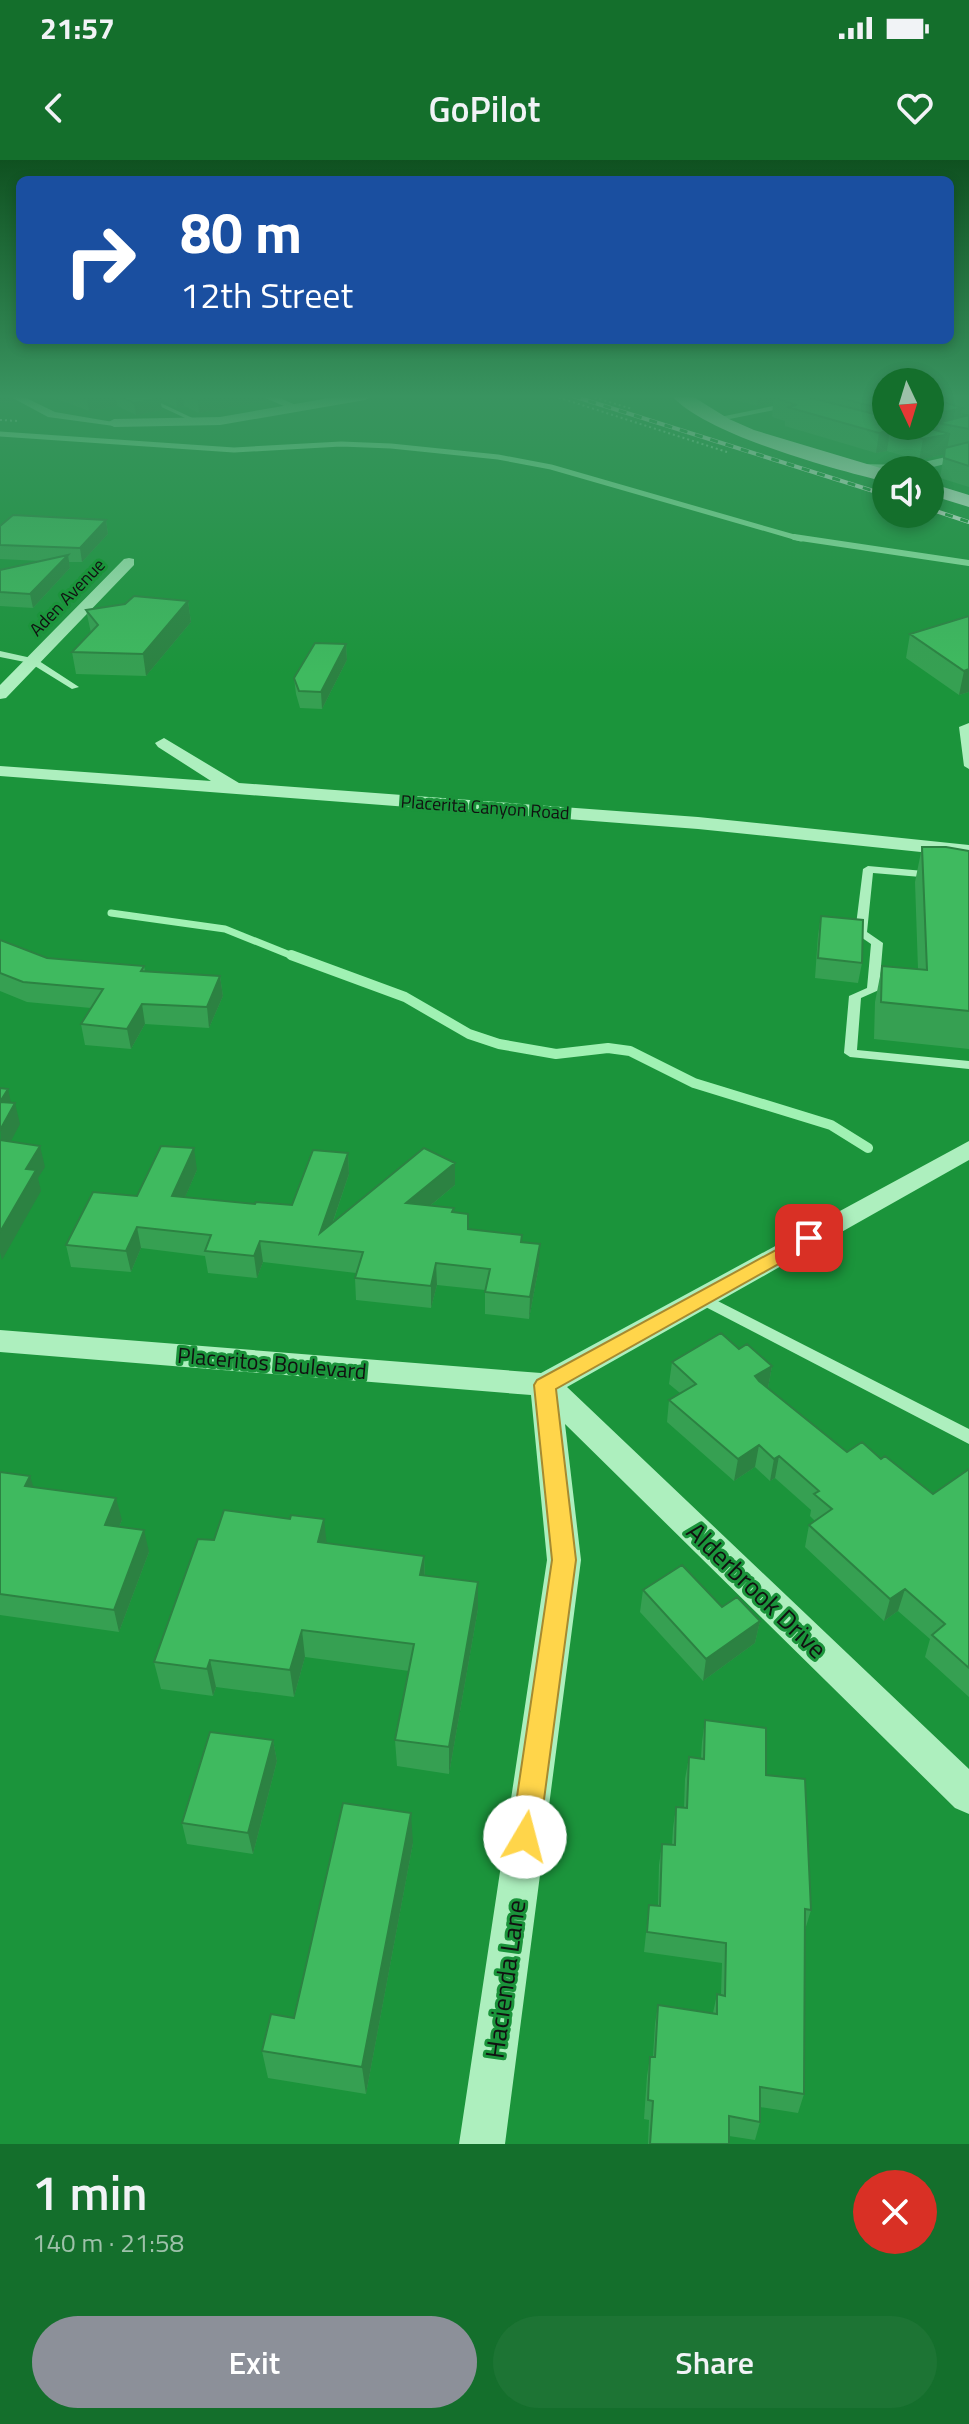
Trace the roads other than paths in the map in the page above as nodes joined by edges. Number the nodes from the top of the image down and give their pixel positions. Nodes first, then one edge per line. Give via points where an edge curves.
1 (944, 493) edge
2 (969, 501) edge
3 (129, 562) dead end
4 (0, 654) edge
5 (33, 661) junction
6 (75, 687) dead end
7 (0, 694) edge
8 (969, 726) edge
9 (164, 743) dead end
10 (969, 766) edge
11 (0, 771) edge
12 (234, 788) junction
13 (969, 851) edge
14 (969, 878) edge
15 (969, 1065) edge
16 (969, 1149) edge
17 (702, 1298) junction
18 (0, 1341) edge
19 (545, 1385) junction
20 (969, 1437) edge
21 (969, 1795) edge
22 (482, 2144) edge

1 - 2 main road
3 - 5 street, Aden Avenue
4 - 5 lane
5 - 6 lane
5 - 7 street, Aden Avenue
8 - 10 lane via 964,727
9 - 12 street
11 - 12 street, Placerita Canyon Road
12 - 13 street, Placerita Canyon Road via 698,823
14 - 15 lane via 868,869 861,933 877,943 873,990 855,996 850,1053
16 - 17 street
17 - 19 street
17 - 20 lane
18 - 19 street, Placeritos Boulevard
19 - 21 street, Alderbrook Drive
19 - 22 street, Hacienda Lane via 564,1560

